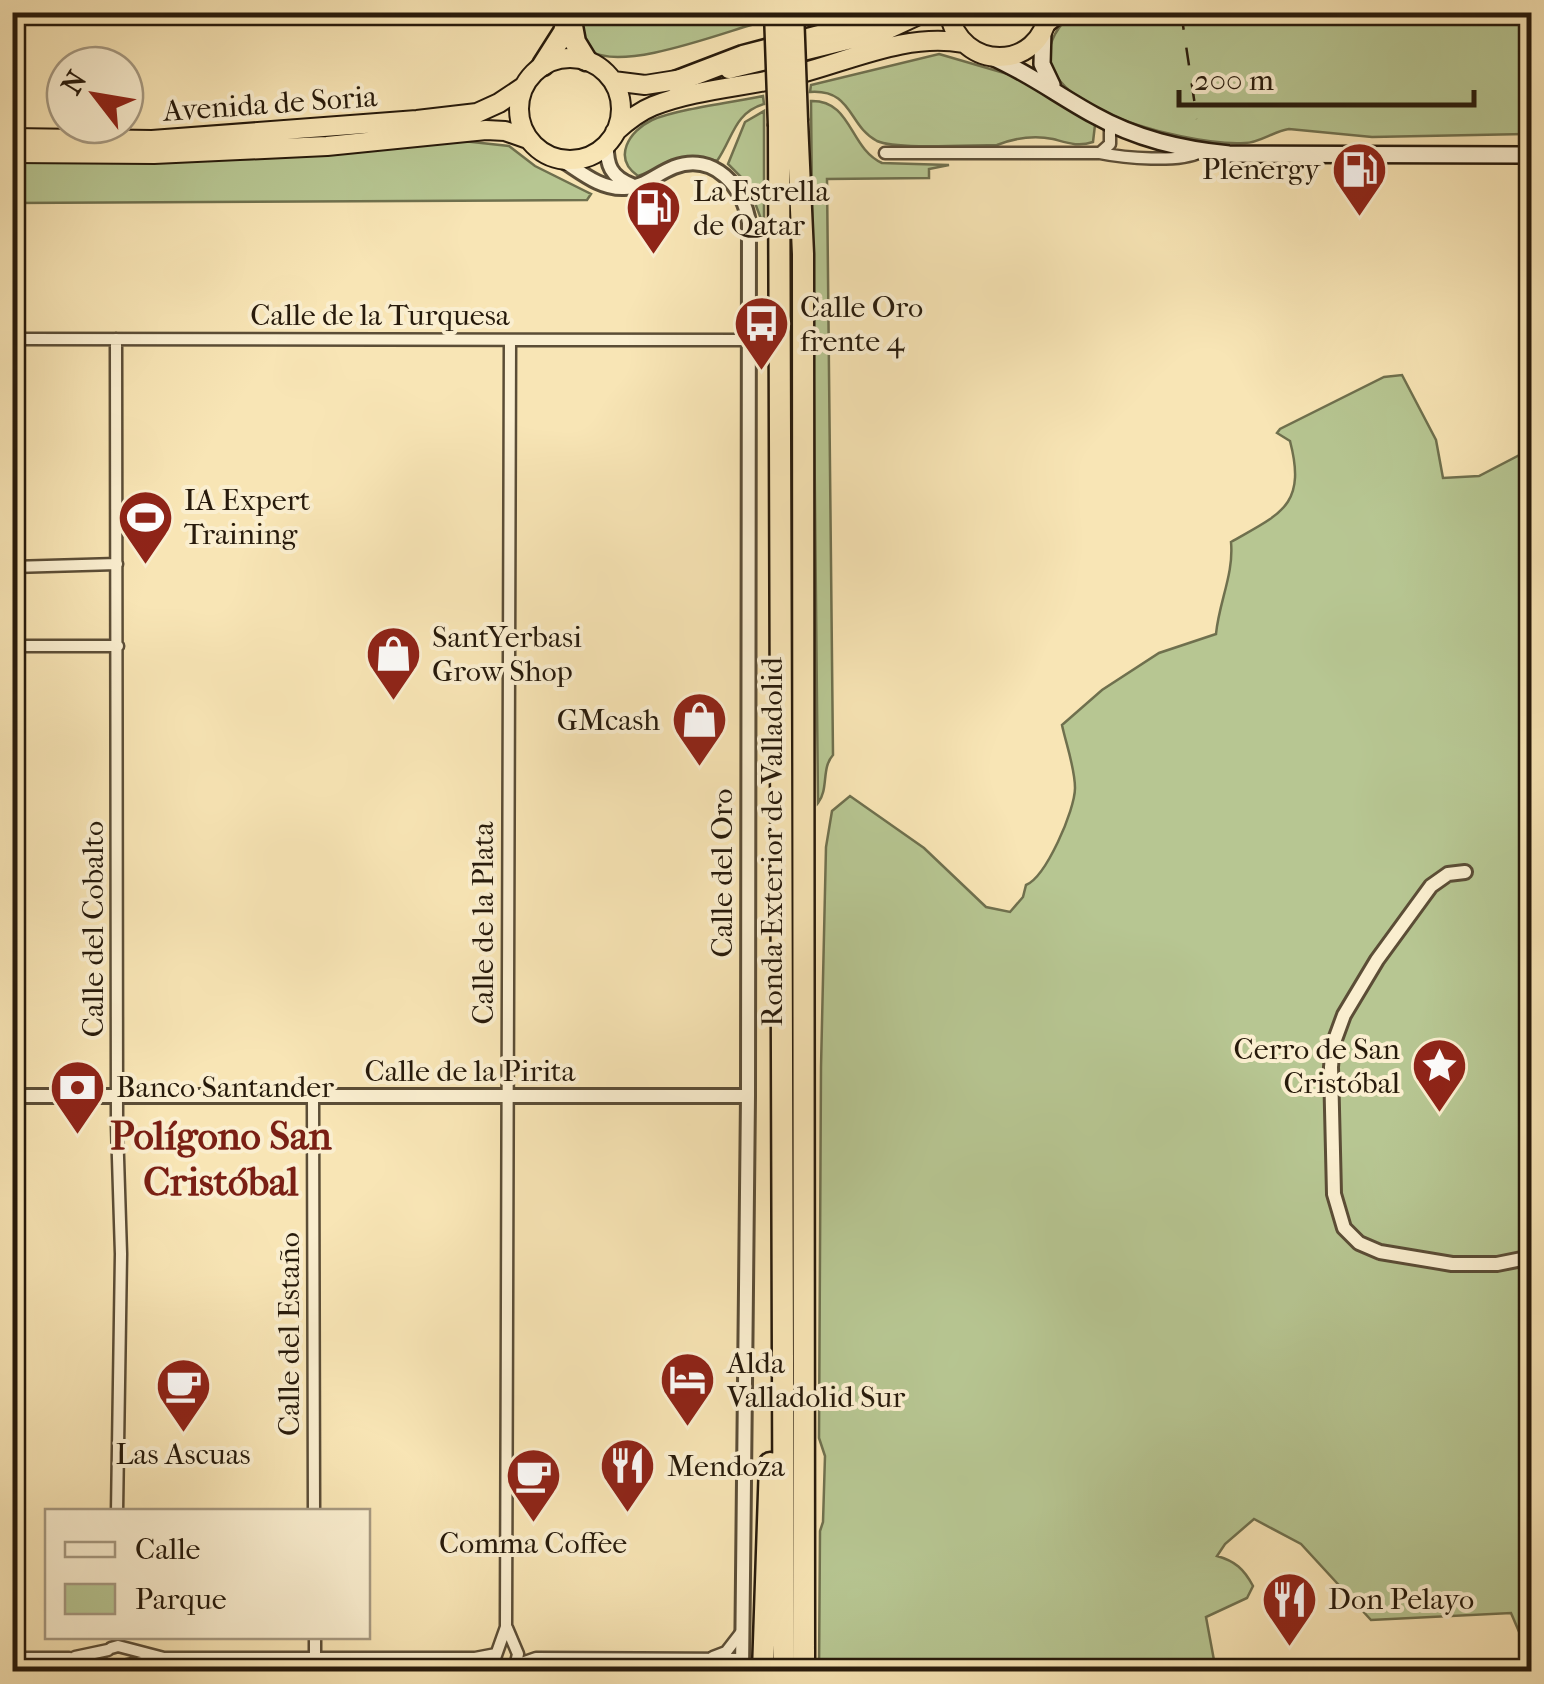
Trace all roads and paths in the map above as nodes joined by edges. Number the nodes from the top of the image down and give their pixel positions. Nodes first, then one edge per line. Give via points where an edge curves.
1 (569, 12) edge
2 (775, 12) edge
3 (793, 12) edge
4 (890, 12) edge
5 (925, 12) edge
6 (949, 12) edge
7 (1049, 19) edge
8 (963, 43) junction
9 (992, 57) junction
10 (586, 60) junction
11 (544, 65) junction
12 (613, 80) junction
13 (674, 82) junction
14 (524, 86) junction
15 (1054, 88) junction
16 (1110, 123) junction
17 (788, 124) junction
18 (12, 138) edge
19 (611, 138) junction
20 (528, 139) junction
21 (1201, 151) junction
22 (12, 153) edge
23 (884, 153) dead end
24 (1100, 154) junction
25 (1532, 155) edge
26 (560, 160) junction
27 (639, 185) junction
28 (12, 339) edge
29 (116, 340) junction
30 (510, 340) junction
31 (747, 340) junction
32 (117, 564) junction
33 (12, 567) edge
34 (12, 646) edge
35 (118, 646) junction
36 (792, 839) junction
37 (1465, 872) dead end
38 (12, 1096) edge
39 (117, 1096) junction
40 (312, 1096) junction
41 (748, 1096) junction
42 (507, 1097) junction
43 (1532, 1257) edge
44 (783, 1336) junction
45 (118, 1509) edge
46 (314, 1509) edge
47 (743, 1630) junction
48 (315, 1639) edge
49 (116, 1645) edge
50 (12, 1658) edge
51 (69, 1658) junction
52 (164, 1658) junction
53 (315, 1659) junction
54 (707, 1659) junction
55 (506, 1661) edge
56 (742, 1665) edge
57 (108, 1668) edge
58 (125, 1668) edge
59 (732, 1672) edge
60 (763, 1672) edge
61 (784, 1672) edge
62 (805, 1672) edge

1 - 10 highway
1 - 11 highway
2 - 17 highway, Ronda Exterior de Valladolid, bridge
3 - 17 highway, Ronda Exterior de Valladolid, bridge
4 - 13 highway
5 - 13 highway via 884,31
6 - 8 highway
7 - 9 highway via 1024,50
7 - 15 main road via 1042,64
8 - 9 highway
8 - 19 highway via 941,39 900,46 674,98 644,110
9 - 15 main road
10 - 11 highway
10 - 12 highway
11 - 14 highway
12 - 13 highway via 634,86
12 - 19 highway via 621,106
14 - 18 highway, Avenida de Soria via 477,113 417,120 152,140
14 - 20 highway via 519,117
15 - 16 main road
16 - 21 main road
16 - 24 street via 1110,144
17 - 36 highway, Ronda Exterior de Valladolid via 804,254
19 - 26 highway via 583,159
19 - 27 street via 607,158 613,174
20 - 22 highway, Avenida de Soria via 486,130 327,146
20 - 26 highway
21 - 24 street via 1179,157
21 - 25 main road
23 - 24 street
26 - 27 street via 611,187
27 - 31 street, Calle del Oro via 694,164 717,170 738,188 749,224
28 - 29 street, Calle de la Turquesa
29 - 30 street, Calle de la Turquesa
29 - 32 street, Calle del Cobalto
30 - 31 street, Calle de la Turquesa
30 - 42 street, Calle de la Plata
31 - 41 street, Calle del Oro
32 - 33 street
32 - 35 street, Calle del Cobalto
34 - 35 street
35 - 39 street, Calle del Cobalto
36 - 44 highway, Ronda Exterior de Valladolid
36 - 62 highway, Ronda Exterior de Valladolid
37 - 43 street via 1431,886 1344,1015 1330,1067 1334,1194 1344,1228 1380,1252 1452,1264
38 - 39 street, Calle de la Pirita
39 - 40 street, Calle de la Pirita
39 - 45 street, Calle del Cobalto
40 - 42 street, Calle de la Pirita
40 - 46 street, Calle del Estaño
41 - 42 street, Calle de la Pirita
41 - 47 street, Calle del Oro
42 - 55 street, Calle de la Plata
44 - 60 highway via 774,1383
44 - 61 highway, Ronda Exterior de Valladolid
47 - 54 street via 726,1652
47 - 56 street, Calle del Oro
48 - 53 street
49 - 51 street
49 - 52 street
49 - 57 street via 104,1657
49 - 58 street via 129,1657
50 - 51 street
51 - 57 street
52 - 53 street
52 - 58 street
53 - 55 street
54 - 55 street
54 - 56 street
54 - 59 street
57 - 58 street

